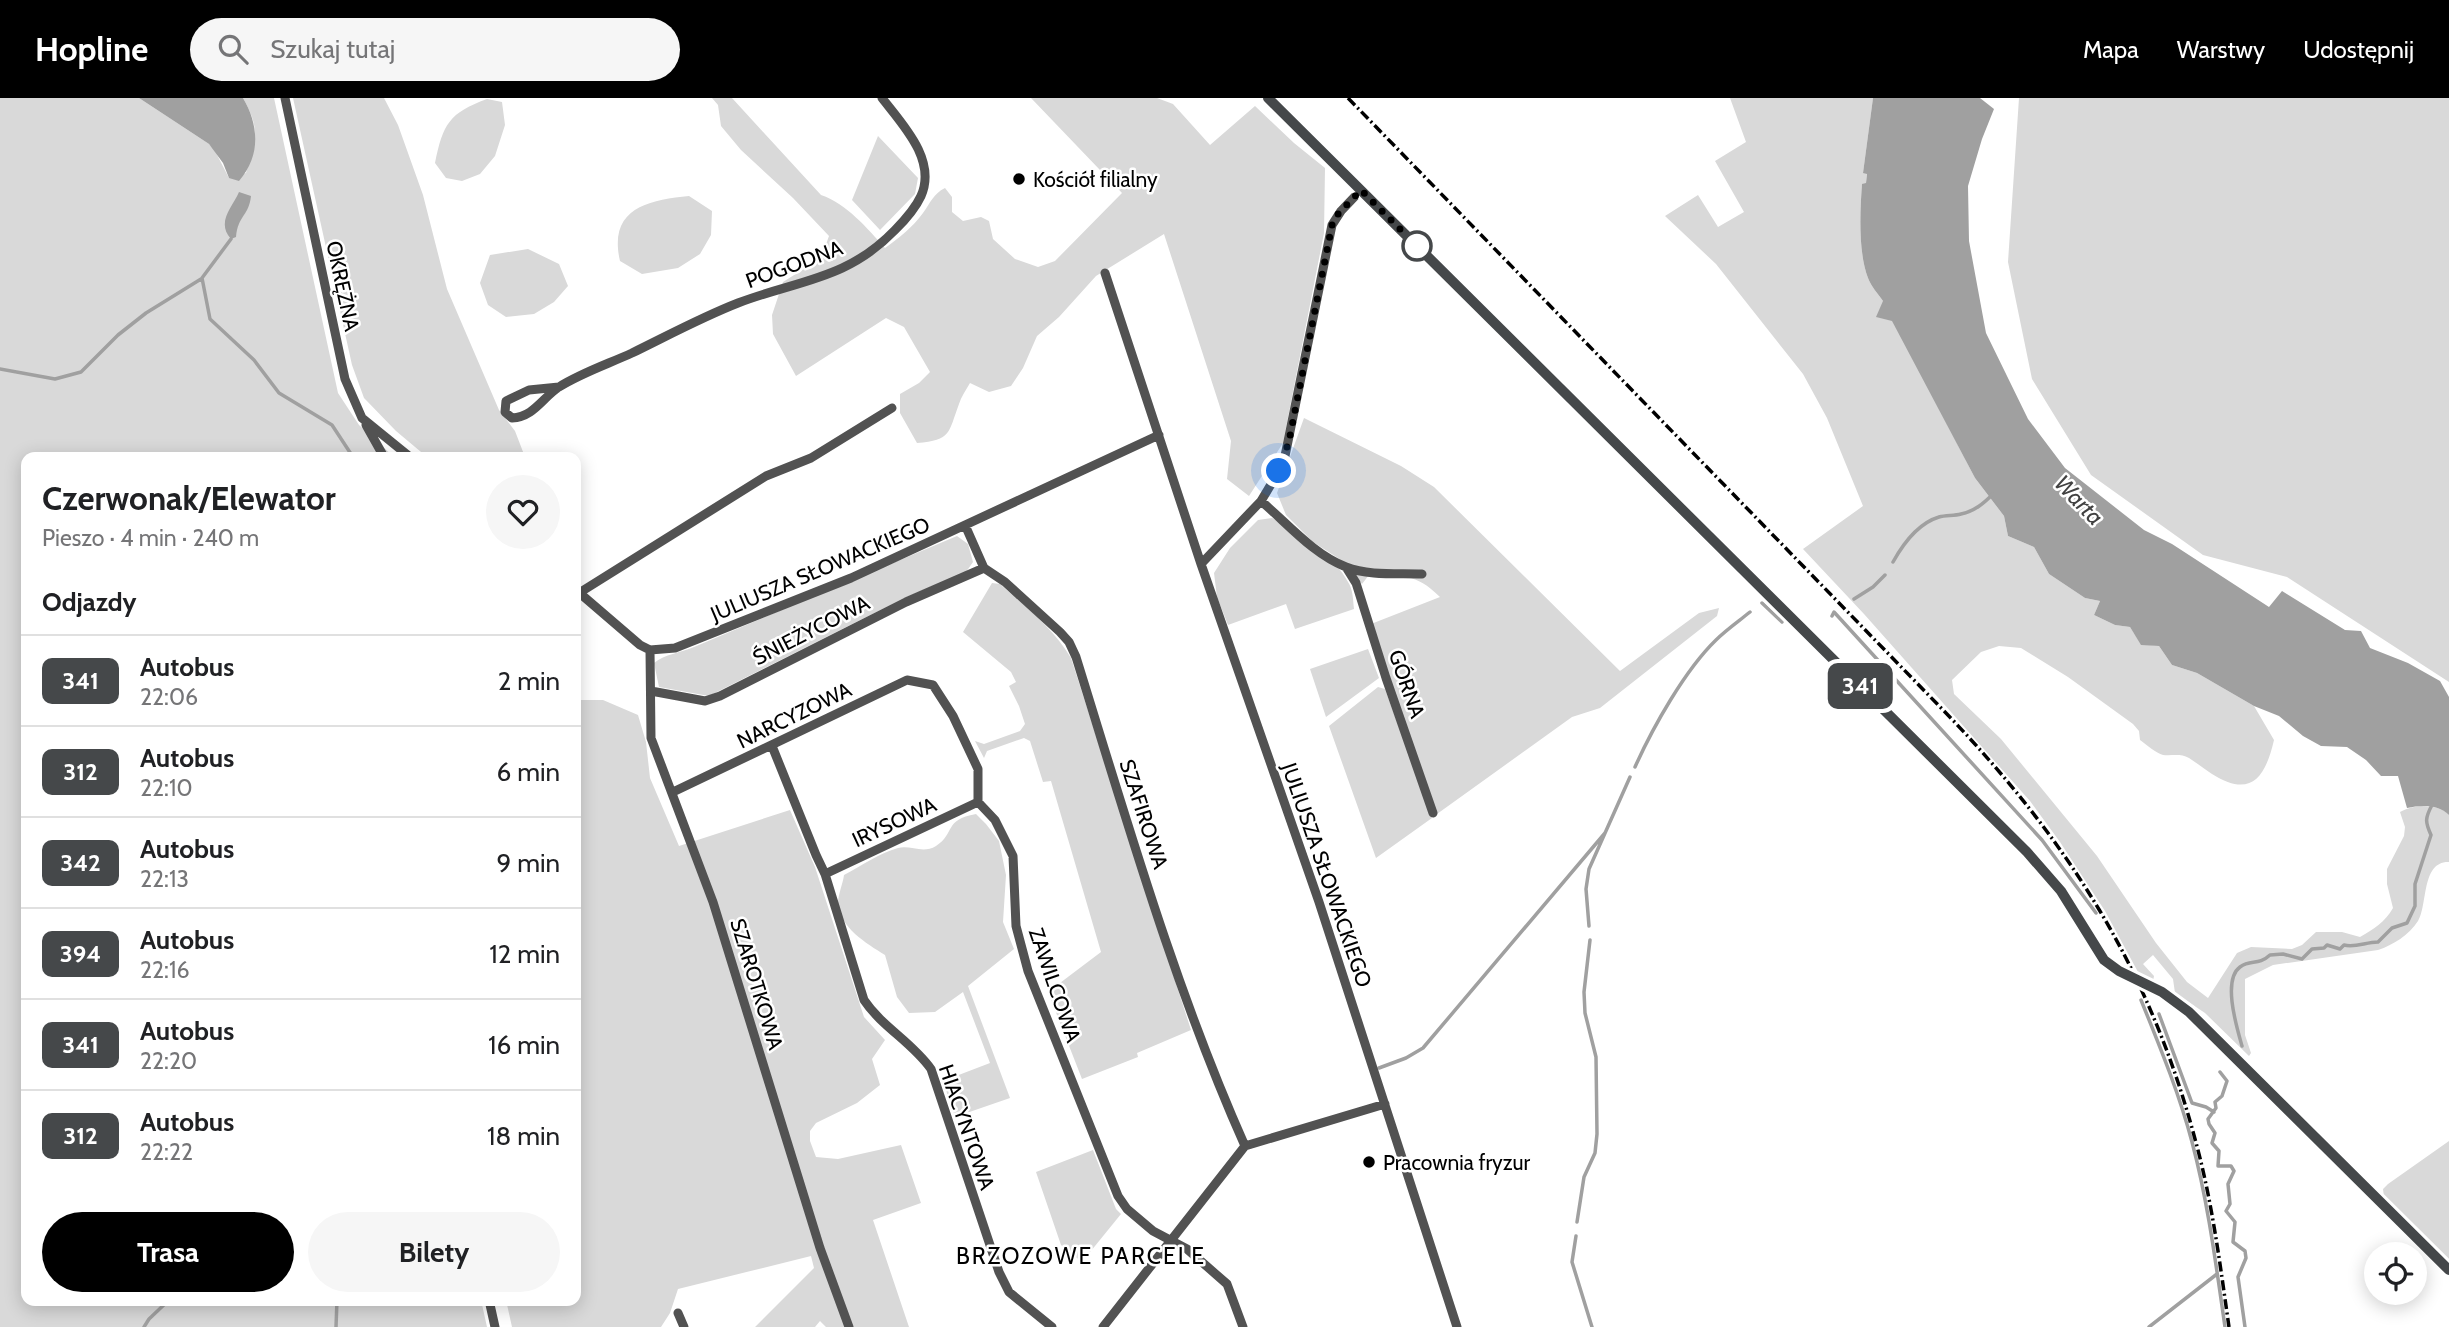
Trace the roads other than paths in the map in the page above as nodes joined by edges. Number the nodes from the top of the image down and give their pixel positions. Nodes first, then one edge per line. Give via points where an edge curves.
1 (285, 98) edge
2 (882, 98) edge
3 (1268, 98) edge
4 (1361, 190) junction
5 (1105, 273) dead end
6 (559, 387) junction
7 (892, 408) dead end
8 (362, 418) junction
9 (1159, 435) junction
10 (381, 452) edge
11 (404, 452) edge
12 (1261, 501) junction
13 (965, 525) junction
14 (1201, 564) junction
15 (1346, 567) junction
16 (984, 568) junction
17 (1422, 575) dead end
18 (581, 590) edge
19 (581, 595) edge
20 (650, 650) junction
21 (650, 691) junction
22 (772, 746) junction
23 (673, 792) junction
24 (978, 802) junction
25 (1433, 813) dead end
26 (825, 874) junction
27 (1385, 1104) junction
28 (1245, 1146) junction
29 (1171, 1240) junction
30 (2449, 1270) edge
31 (490, 1306) edge
32 (678, 1313) dead end
33 (495, 1327) edge
34 (684, 1327) edge
35 (849, 1327) edge
36 (1052, 1327) edge
37 (1103, 1327) edge
38 (1243, 1327) edge
39 (1457, 1327) edge

1 - 8 street, OKRĘŻNA via 345,379
2 - 6 street, POGODNA via 923,158 926,174 920,200 890,235 850,266 737,303
3 - 4 main road
4 - 12 street via 1332,225 1289,441 1279,471
4 - 30 main road via 2027,852 2061,891 2099,954 2119,971 2172,998 2195,1018
5 - 9 street, JULIUSZA SŁOWACKIEGO
6 - 6 street, POGODNA via 526,415 512,418 505,412 506,401 519,393
7 - 18 street via 811,458 766,476
8 - 10 street
8 - 11 street, OKRĘŻNA
9 - 13 street, JULIUSZA SŁOWACKIEGO
9 - 14 street, JULIUSZA SŁOWACKIEGO
12 - 14 street
12 - 15 street via 1319,551
13 - 16 street
13 - 20 street, JULIUSZA SŁOWACKIEGO via 784,606 676,648
14 - 27 street, JULIUSZA SŁOWACKIEGO
15 - 17 street
15 - 25 street, GÓRNA via 1356,583
16 - 21 street, ŚNIEŻYCOWA via 720,696 705,701
16 - 28 street, SZAFIROWA via 1060,632 1076,657 1212,1071
19 - 20 street
20 - 21 street, SZAROTKOWA
21 - 23 street, SZAROTKOWA via 651,738
22 - 23 street, NARCYZOWA
22 - 24 street, NARCYZOWA via 907,680 933,685 978,769
22 - 26 street, HIACYNTOWA
23 - 35 street, SZAROTKOWA via 713,902 820,1248
24 - 26 street, IRYSOWA
24 - 29 street, ZAWILCOWA via 995,820 1013,856 1016,926 1028,971 1118,1196 1153,1231
26 - 36 street, HIACYNTOWA via 864,1000 931,1069 1009,1292
27 - 28 street
27 - 39 street, JULIUSZA SŁOWACKIEGO
28 - 29 street
29 - 37 street
29 - 38 street, ZAWILCOWA via 1227,1284
31 - 33 street
32 - 34 street

